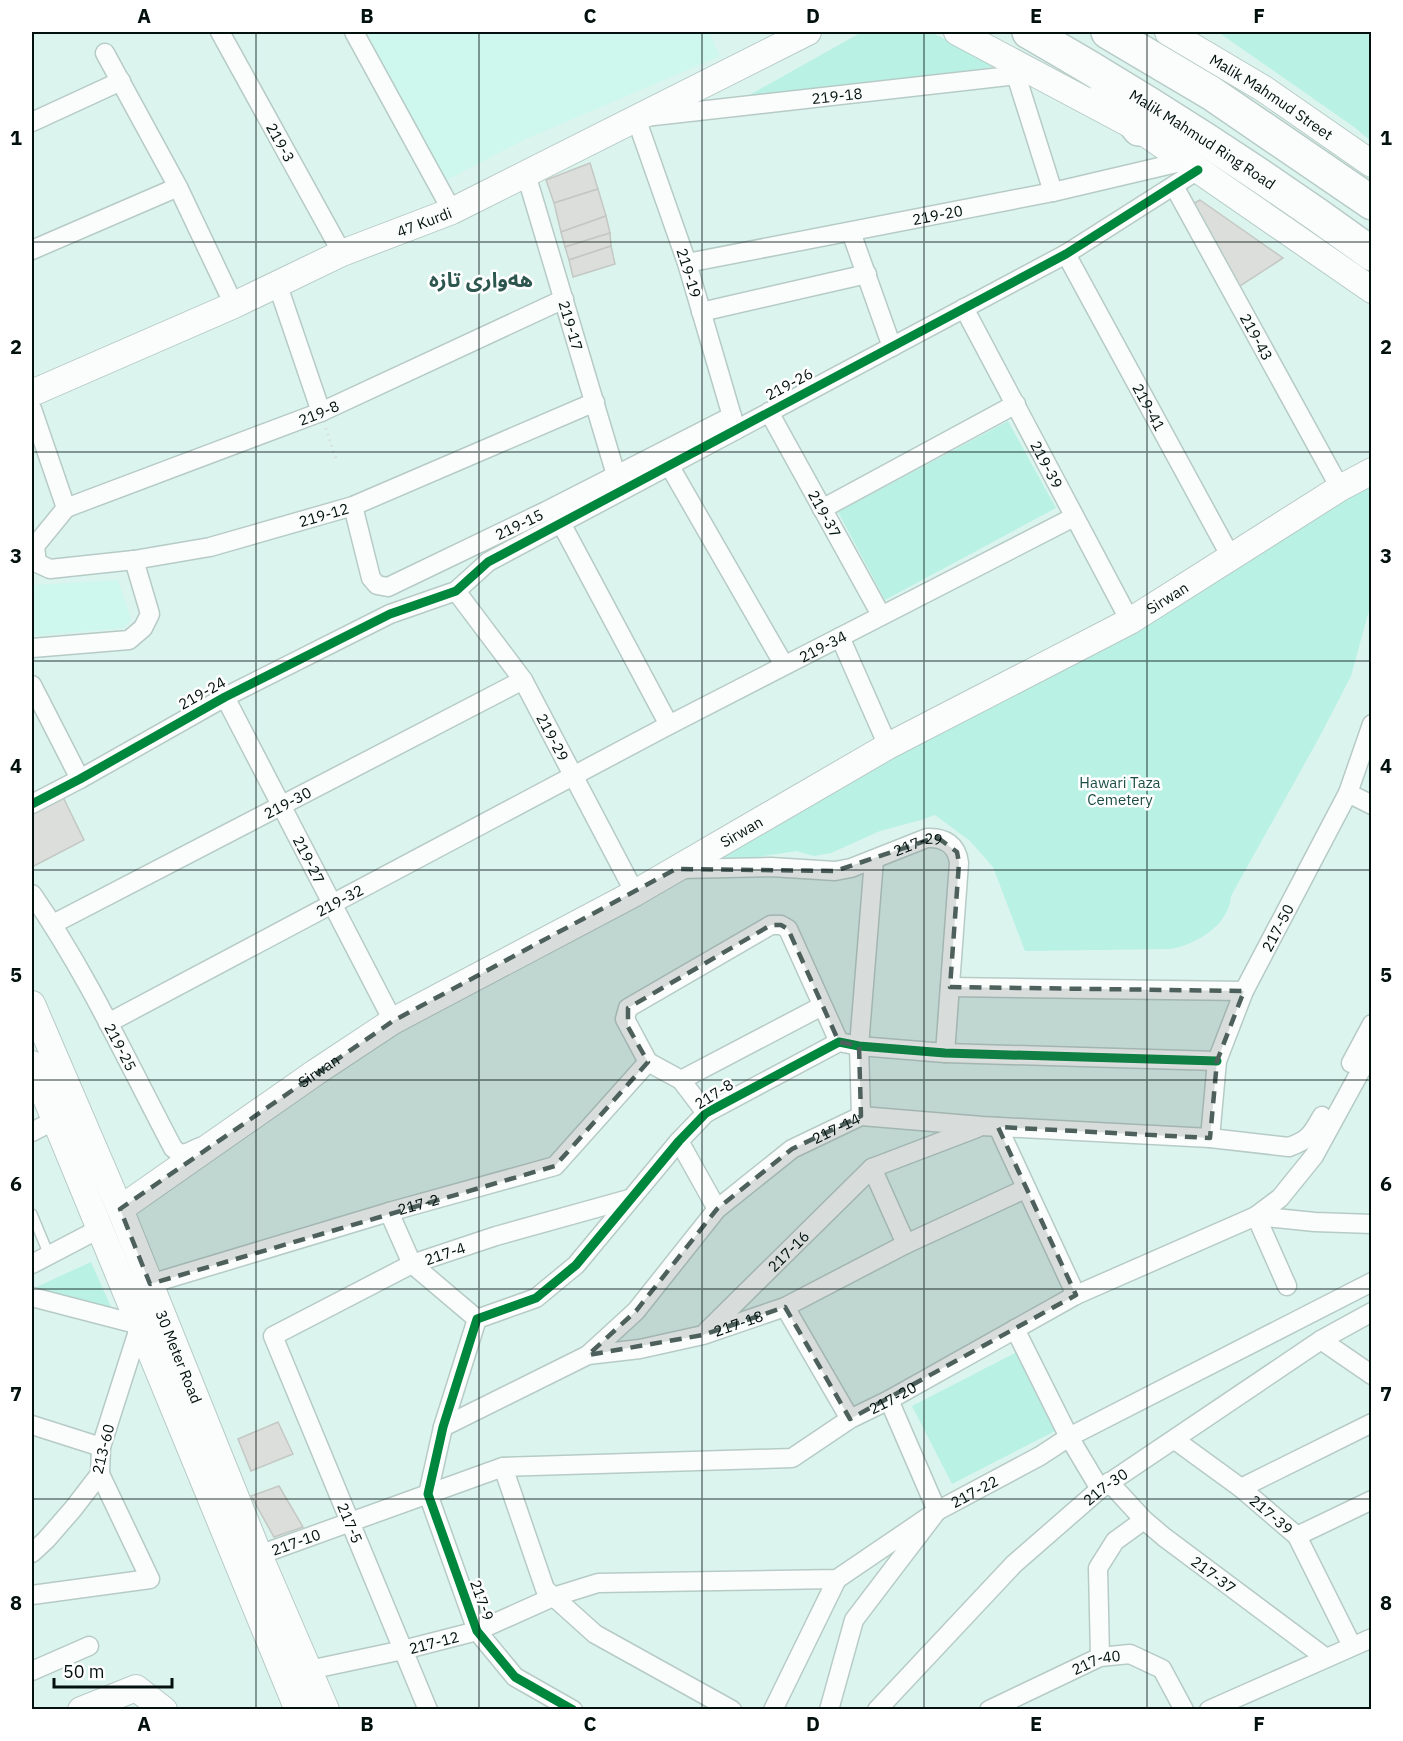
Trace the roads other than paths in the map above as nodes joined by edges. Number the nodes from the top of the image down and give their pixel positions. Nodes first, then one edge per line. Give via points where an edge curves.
1 (220, 32) edge
2 (354, 32) edge
3 (808, 32) edge
4 (957, 32) edge
5 (1029, 32) edge
6 (1111, 32) edge
7 (1168, 32) edge
8 (105, 53) dead end
9 (1097, 72) junction
10 (1026, 74) junction
11 (121, 81) junction
12 (636, 118) junction
13 (32, 122) edge
14 (1139, 129) junction
15 (1371, 164) edge
16 (1192, 166) junction
17 (526, 174) junction
18 (1174, 186) junction
19 (178, 187) junction
20 (1053, 192) junction
21 (1371, 203) edge
22 (452, 211) junction
23 (851, 232) junction
24 (32, 250) edge
25 (342, 253) junction
26 (1066, 254) junction
27 (1371, 254) edge
28 (687, 263) junction
29 (867, 274) junction
30 (277, 284) junction
31 (1371, 290) edge
32 (564, 298) junction
33 (234, 305) junction
34 (964, 308) junction
35 (701, 312) junction
36 (892, 347) junction
37 (32, 393) edge
38 (595, 402) junction
39 (1016, 404) junction
40 (32, 409) edge
41 (321, 412) junction
42 (769, 412) junction
43 (734, 423) junction
44 (669, 465) junction
45 (1371, 471) edge
46 (616, 475) junction
47 (1340, 488) junction
48 (353, 506) junction
49 (66, 508) junction
50 (822, 509) junction
51 (1074, 517) junction
52 (561, 523) junction
53 (1232, 559) junction
54 (134, 560) junction
55 (456, 591) junction
56 (390, 614) joint
57 (881, 615) junction
58 (1130, 621) junction
59 (840, 637) junction
60 (32, 648) edge
61 (784, 665) junction
62 (523, 680) junction
63 (32, 685) edge
64 (225, 697) junction
65 (1371, 724) edge
66 (669, 725) junction
67 (888, 746) junction
68 (573, 775) junction
69 (80, 779) junction
70 (1348, 793) junction
71 (32, 804) edge
72 (282, 805) junction
73 (1371, 806) edge
74 (874, 860) junction
75 (675, 869) junction
76 (634, 893) junction
77 (32, 894) edge
78 (333, 903) junction
79 (52, 924) junction
80 (950, 987) junction
81 (1244, 991) junction
82 (32, 1004) edge
83 (822, 1006) junction
84 (393, 1021) junction
85 (108, 1023) junction
86 (1371, 1024) edge
87 (839, 1042) junction
88 (859, 1046) junction
89 (1371, 1050) edge
90 (945, 1053) junction
91 (1217, 1061) junction
92 (648, 1062) junction
93 (32, 1064) edge
94 (681, 1080) junction
95 (706, 1113) junction
96 (861, 1116) junction
97 (55, 1120) junction
98 (990, 1126) junction
99 (32, 1132) edge
100 (229, 1133) junction
101 (1210, 1138) junction
102 (679, 1141) junction
103 (872, 1168) junction
104 (1025, 1189) junction
105 (629, 1199) junction
106 (120, 1209) junction
107 (717, 1209) junction
108 (388, 1212) junction
109 (32, 1215) edge
110 (1256, 1216) junction
111 (1371, 1224) edge
112 (99, 1229) junction
113 (906, 1244) junction
114 (48, 1255) junction
115 (32, 1264) edge
116 (412, 1264) junction
117 (1371, 1282) edge
118 (150, 1284) junction
119 (1287, 1286) dead end
120 (1076, 1295) junction
121 (32, 1297) edge
122 (785, 1307) junction
123 (1371, 1312) edge
124 (477, 1319) junction
125 (140, 1325) junction
126 (1015, 1329) junction
127 (703, 1335) junction
128 (273, 1336) joint
129 (1321, 1340) junction
130 (588, 1354) junction
131 (1371, 1375) edge
132 (889, 1400) junction
133 (850, 1419) junction
134 (1371, 1423) edge
135 (32, 1425) edge
136 (443, 1427) junction
137 (1069, 1437) junction
138 (1174, 1440) junction
139 (101, 1447) junction
140 (503, 1467) junction
141 (100, 1474) junction
142 (1105, 1485) junction
143 (1241, 1488) junction
144 (428, 1494) junction
145 (1371, 1500) edge
146 (938, 1511) junction
147 (1144, 1520) junction
148 (350, 1522) junction
149 (1297, 1536) junction
150 (39, 1538) edge
151 (32, 1553) edge
152 (259, 1555) junction
153 (837, 1579) junction
154 (32, 1595) edge
155 (553, 1597) junction
156 (477, 1631) junction
157 (1371, 1638) edge
158 (89, 1646) dead end
159 (1352, 1646) junction
160 (403, 1650) junction
161 (1100, 1657) junction
162 (1326, 1658) junction
163 (309, 1670) junction
164 (32, 1671) edge
165 (1234, 1704) edge
166 (428, 1709) edge
167 (81, 1710) edge
168 (164, 1710) edge
169 (298, 1710) edge
170 (326, 1710) edge
171 (573, 1710) edge
172 (732, 1710) edge
173 (773, 1710) edge
174 (829, 1710) edge
175 (877, 1710) edge
176 (989, 1710) edge
177 (1184, 1710) edge
178 (1209, 1710) edge

1 - 25 street, 219-3
2 - 22 street
3 - 12 main road, 47 Kurdi
4 - 10 main road
5 - 9 highway, Malik Mahmud Ring Road
6 - 21 highway via 1211,93
7 - 15 main road, Malik Mahmud Street via 1264,89
8 - 11 street
9 - 14 highway
9 - 27 highway, Malik Mahmud Ring Road via 1287,192
10 - 12 street, 219-18
10 - 14 main road
10 - 20 street
11 - 13 street
11 - 19 street
12 - 17 main road, 47 Kurdi
12 - 28 street, 219-19
14 - 16 main road
16 - 18 street, 219-26
16 - 20 street, 219-20
16 - 31 main road
17 - 22 main road, 47 Kurdi
17 - 32 street, 219-17
18 - 26 street, 219-26
18 - 47 street, 219-43
19 - 24 street
19 - 33 street
20 - 23 street, 219-20
22 - 25 main road, 47 Kurdi
23 - 28 street, 219-20
23 - 29 street
25 - 30 main road, 47 Kurdi
26 - 34 street, 219-26
26 - 53 street, 219-41
28 - 35 street, 219-19
29 - 35 street
29 - 36 street
30 - 33 main road, 47 Kurdi
30 - 41 street
32 - 38 street, 219-17
32 - 41 street, 219-8
33 - 37 main road, 47 Kurdi
34 - 36 street, 219-26
34 - 39 street, 219-39
35 - 43 street, 219-19
36 - 42 street, 219-26
38 - 46 street, 219-17
38 - 48 street, 219-12
39 - 50 street
39 - 51 street, 219-39
40 - 49 street
41 - 49 street, 219-8
42 - 43 street, 219-26
42 - 50 street, 219-37
43 - 44 street, 219-26
43 - 46 street, 219-15
44 - 52 street, 219-26
44 - 61 street
45 - 47 main road, Sirwan
46 - 48 street, 219-15 via 388,587 377,585 371,578
47 - 53 main road, Sirwan
48 - 54 street, 219-12 via 210,547
49 - 54 street, 219-12 via 35,546 37,562 50,569
50 - 57 street, 219-37
51 - 57 street, 219-34
51 - 58 street, 219-39
52 - 55 street, 219-26 via 488,562
52 - 66 street
53 - 58 main road, Sirwan
54 - 60 street via 150,614 143,628 129,640
55 - 56 street, 219-26
55 - 62 street, 219-29
56 - 64 street, 219-24
57 - 59 street, 219-34
58 - 67 main road, Sirwan
59 - 61 street, 219-34
59 - 67 street
61 - 66 street, 219-34
62 - 68 street, 219-29
62 - 72 street, 219-30
63 - 69 street
64 - 69 street, 219-24
64 - 72 street, 219-27
65 - 70 street, 217-50
66 - 68 street, 219-34
67 - 75 main road, Sirwan
68 - 76 street, 219-29
68 - 78 street, 219-32
69 - 71 street, 219-24
70 - 73 street
70 - 81 street, 217-50
72 - 78 street, 219-27
72 - 79 street, 219-30
74 - 75 street, 217-29 via 835,871 771,867
74 - 80 street, 217-29 via 927,838 938,837 957,852
74 - 88 street
75 - 76 main road, Sirwan
76 - 84 main road, Sirwan
77 - 79 street, 219-25
78 - 84 street, 219-27
78 - 85 street, 219-32
79 - 85 street, 219-25
80 - 81 street
80 - 90 street, 217-29
81 - 91 street, 217-50
82 - 106 main road, 30 Meter Road
83 - 87 street
83 - 92 street via 788,929 771,925 628,1008 625,1019
83 - 94 street
84 - 100 main road, Sirwan
85 - 100 street, 219-25 via 173,1148 180,1154 187,1153
86 - 101 street, 217-14 via 1312,1135 1289,1147
87 - 88 street
87 - 95 street, 217-8
88 - 90 street
88 - 96 street
89 - 110 street, 217-20 via 1314,1156 1280,1198
90 - 91 street
91 - 101 street, 217-50
92 - 94 street
92 - 108 street, 217-2 via 555,1166
93 - 97 main road, 30 Meter Road
94 - 95 street
95 - 102 street, 217-8
96 - 98 street, 217-14
96 - 107 street, 217-14 via 792,1149
97 - 99 street
97 - 112 main road, 30 Meter Road
98 - 101 street, 217-14
98 - 103 street
98 - 104 street
100 - 106 main road, Sirwan
102 - 105 street, 217-8
102 - 107 street
103 - 113 street
103 - 127 street, 217-16
104 - 113 street, 217-18
104 - 120 street
105 - 116 street, 217-4
105 - 124 street, 217-8 via 576,1265 536,1298
106 - 118 main road, 30 Meter Road
107 - 130 street, 217-14 via 636,1311
108 - 116 street
108 - 118 street, 217-2
109 - 114 lane
110 - 111 street
110 - 119 street
110 - 120 street, 217-20
112 - 114 street
112 - 125 main road, 30 Meter Road
113 - 122 street, 217-18
114 - 115 street
116 - 124 street
116 - 128 street, 217-4
117 - 137 street, 217-22
118 - 152 main road, 30 Meter Road
120 - 126 street, 217-20
121 - 125 street
122 - 127 street, 217-18
122 - 133 street
123 - 129 street, 217-30
124 - 136 street
125 - 139 street, 213-60
125 - 169 main road, 30 Meter Road
126 - 132 street, 217-20
126 - 137 street, 217-37
127 - 130 street, 217-18 via 640,1349
128 - 148 street, 217-5
129 - 131 street
129 - 138 street, 217-30
130 - 136 street, 217-18
132 - 133 street, 217-20
132 - 146 street
133 - 140 street, 217-20 via 792,1458
134 - 143 street
135 - 139 street
136 - 144 street
137 - 142 street, 217-37
137 - 146 street, 217-22
138 - 142 street, 217-30
138 - 143 street, 217-39
139 - 141 street, 213-60
140 - 144 street, 217-10
140 - 155 street via 545,1588
141 - 150 street, 213-60
141 - 154 street via 150,1579
142 - 147 street, 217-37
142 - 175 street, 217-30 via 1014,1564
143 - 149 street, 217-39
144 - 148 street, 217-10
144 - 156 street, 217-9
145 - 149 street
146 - 153 street, 217-22
146 - 174 street via 854,1620
147 - 161 street via 1115,1541 1098,1568
147 - 162 street, 217-37
148 - 152 street, 217-10
148 - 160 street, 217-5
149 - 159 street, 217-39
150 - 151 street, 213-60
152 - 163 main road, 30 Meter Road
153 - 155 street via 598,1582
153 - 173 street
155 - 156 street, 217-12
155 - 172 street via 595,1634
156 - 160 street, 217-12
156 - 171 street, 217-9 via 515,1677
157 - 159 street
158 - 164 street
159 - 162 street
160 - 163 street, 217-12
160 - 166 street, 217-5
161 - 176 street, 217-40
161 - 177 street, 217-40 via 1130,1654 1162,1669
162 - 165 street
163 - 170 main road, 30 Meter Road
165 - 178 street
167 - 168 main road via 136,1688

